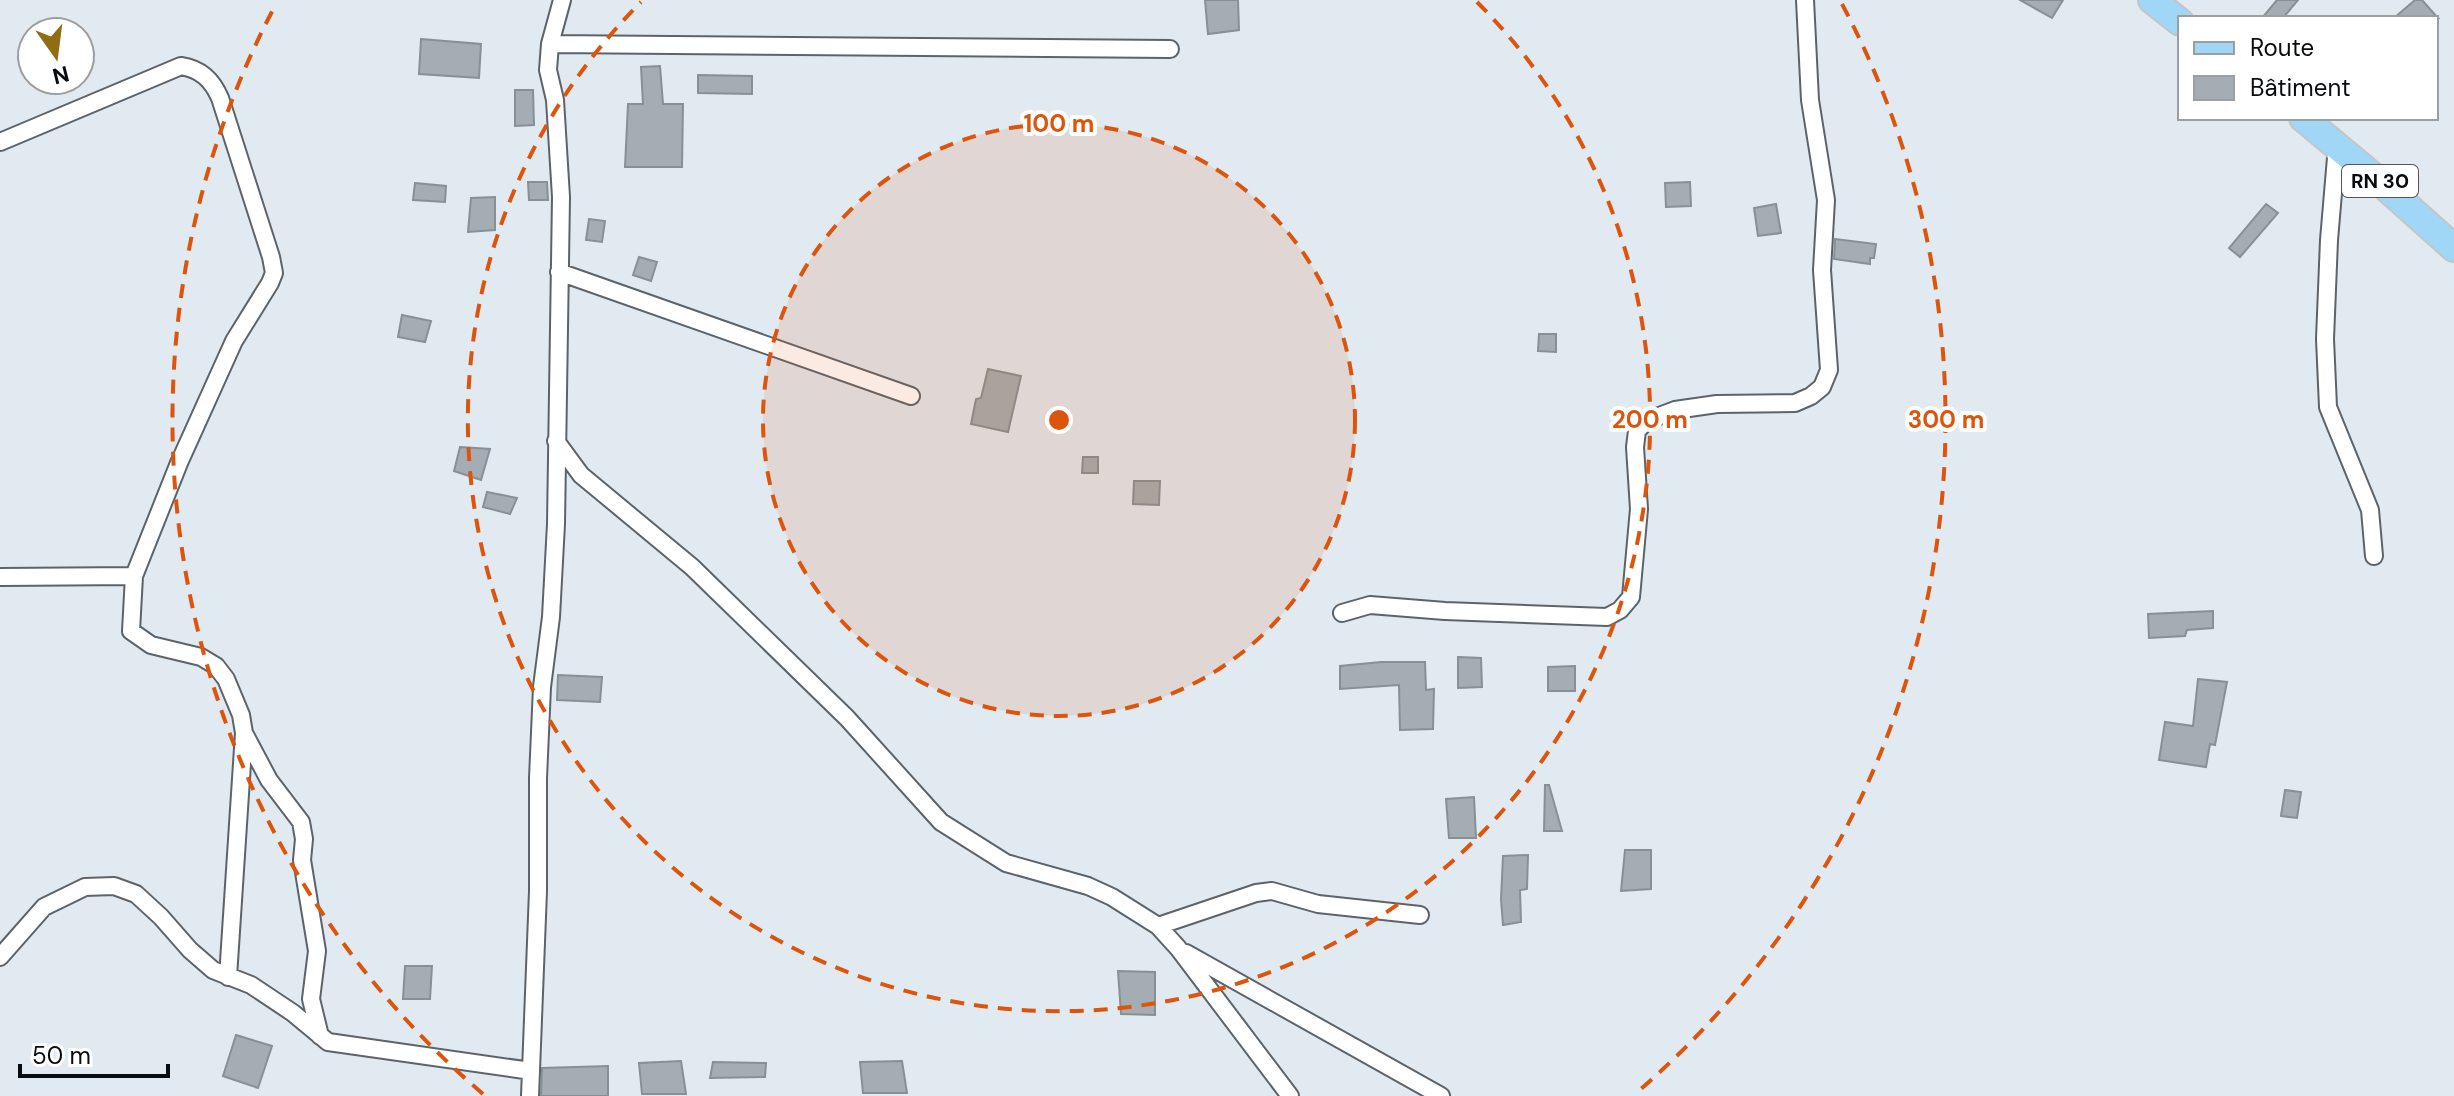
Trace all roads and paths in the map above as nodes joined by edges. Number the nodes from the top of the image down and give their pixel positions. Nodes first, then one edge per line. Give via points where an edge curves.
1 (562, 0) edge
2 (1805, 0) edge
3 (2152, 0) edge
4 (2178, 20) edge
5 (550, 44) junction
6 (1170, 49) dead end
7 (2305, 120) edge
8 (0, 142) edge
9 (2337, 146) junction
10 (2454, 248) edge
11 (559, 272) junction
12 (911, 396) dead end
13 (556, 441) junction
14 (2374, 556) dead end
15 (134, 576) junction
16 (0, 577) edge
17 (1342, 613) dead end
18 (244, 733) junction
19 (1420, 915) dead end
20 (1158, 926) junction
21 (1178, 948) junction
22 (0, 957) edge
23 (228, 977) junction
24 (320, 1036) junction
25 (531, 1071) junction
26 (530, 1096) edge
27 (1290, 1096) edge
28 (1441, 1096) edge

1 - 5 street
2 - 17 street via 1810,100 1826,200 1822,270 1829,370 1822,387 1795,403 1717,404 1646,421 1637,431 1635,447 1639,509 1631,597 1607,617 1370,605
3 - 4 main road
5 - 6 street
5 - 11 street via 561,197
7 - 9 main road, RN 30
8 - 15 street via 181,66 194,68 214,84 220,98 271,257 270,283 234,341
9 - 10 main road, RN 30
9 - 14 street via 2325,339 2328,407 2370,510
11 - 12 street
11 - 13 street
13 - 20 street via 581,475 692,567 847,718 941,822 1006,863 1088,886
13 - 25 street via 556,524 538,778
15 - 16 street
15 - 18 street via 131,631 151,645 216,666 226,679
18 - 23 street
18 - 24 street via 269,780 301,822 317,951 311,999
19 - 20 street via 1318,904 1272,891
20 - 21 street
21 - 27 street
21 - 28 street
22 - 23 street via 44,907 85,887 114,886 136,894 190,950
23 - 24 street via 251,985
24 - 25 street via 338,1046
25 - 26 street

